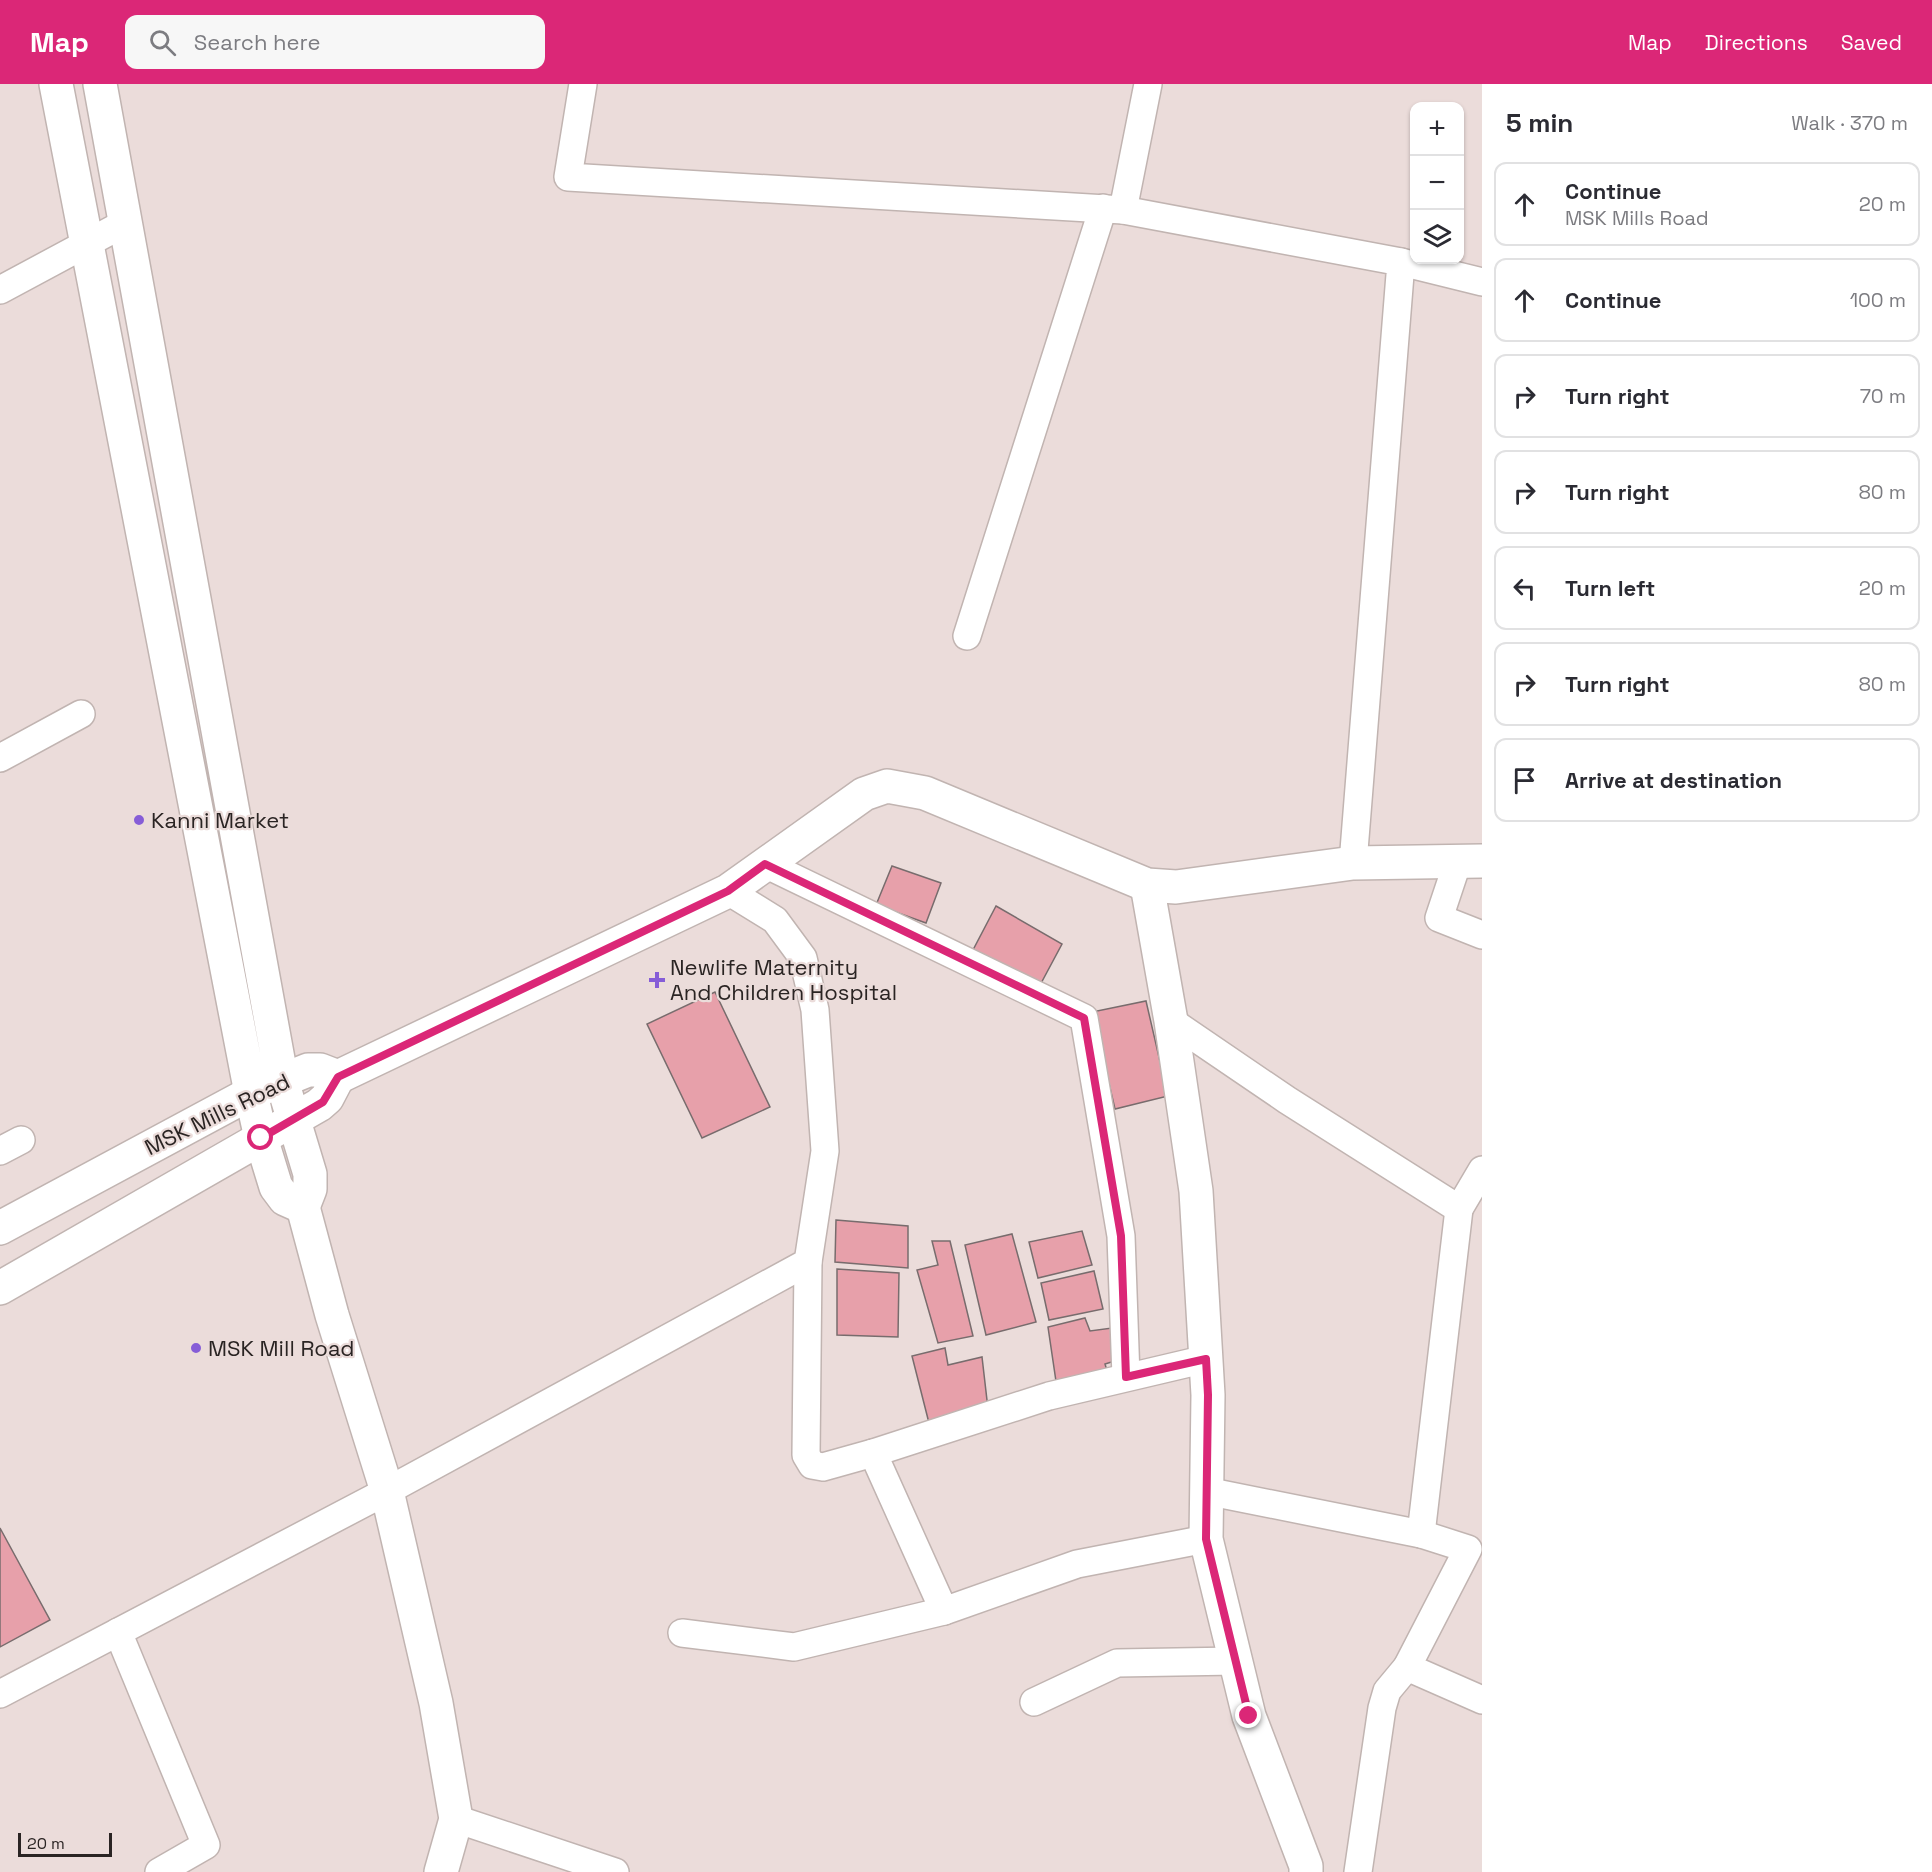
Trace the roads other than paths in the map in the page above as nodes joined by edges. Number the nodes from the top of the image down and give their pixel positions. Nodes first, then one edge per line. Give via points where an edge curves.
1 (56, 84) edge
2 (100, 84) edge
3 (583, 84) edge
4 (1148, 84) edge
5 (1113, 209) junction
6 (125, 223) junction
7 (87, 243) junction
8 (1401, 262) junction
9 (1482, 282) edge
10 (0, 290) edge
11 (967, 636) dead end
12 (81, 714) dead end
13 (0, 758) edge
14 (1470, 861) edge
15 (1353, 863) junction
16 (765, 864) junction
17 (1147, 885) junction
18 (728, 891) junction
19 (1482, 935) edge
20 (1171, 1021) junction
21 (338, 1077) junction
22 (282, 1081) junction
23 (251, 1093) junction
24 (294, 1120) junction
25 (261, 1138) junction
26 (1482, 1170) edge
27 (303, 1207) junction
28 (1459, 1209) junction
29 (0, 1228) edge
30 (808, 1262) junction
31 (0, 1288) edge
32 (1206, 1359) junction
33 (1126, 1377) junction
34 (873, 1453) junction
35 (387, 1491) junction
36 (1206, 1491) junction
37 (1421, 1534) junction
38 (1206, 1539) junction
39 (944, 1611) junction
40 (118, 1632) junction
41 (682, 1633) dead end
42 (1236, 1661) junction
43 (1407, 1667) junction
44 (0, 1694) edge
45 (1482, 1700) edge
46 (1034, 1702) dead end
47 (456, 1819) junction
48 (159, 1872) edge
49 (441, 1872) edge
50 (615, 1872) edge
51 (1306, 1872) edge
52 (1358, 1872) edge

1 - 7 main road
2 - 6 main road
3 - 5 street via 568,177
4 - 5 street
5 - 8 street
5 - 11 street
6 - 7 street
6 - 22 main road
7 - 10 street
7 - 23 main road
8 - 9 street
8 - 15 street
12 - 13 street
14 - 15 main road
14 - 19 street via 1439,918
15 - 17 main road via 1176,887
16 - 17 main road via 864,794 887,786 925,793
16 - 18 main road
16 - 33 street via 1084,1018 1121,1236
17 - 20 main road
18 - 21 main road
18 - 30 street via 775,920 804,958 815,1011 825,1151
20 - 28 street
20 - 32 main road via 1196,1191
21 - 22 main road, MSK Mills Road via 313,1070
21 - 24 main road, MSK Mills Road via 323,1102
22 - 23 main road, MSK Mills Road
22 - 24 main road
23 - 25 main road
23 - 29 main road, MSK Mills Road
24 - 25 main road, MSK Mills Road
24 - 27 main road via 311,1181
25 - 27 main road via 280,1194
25 - 31 main road, MSK Mills Road
26 - 28 street
27 - 35 main road
28 - 37 street
30 - 34 street via 806,1455 812,1465 823,1467
30 - 35 street
32 - 33 street
32 - 36 main road
33 - 34 street via 1049,1396
34 - 39 street
35 - 40 street
35 - 47 main road via 436,1703
36 - 37 street
36 - 38 main road
37 - 43 street via 1468,1549
38 - 39 street via 1077,1564
38 - 42 main road
39 - 41 street via 794,1647
40 - 44 street
40 - 48 street via 206,1845
42 - 46 street via 1117,1663
42 - 51 main road via 1249,1716
43 - 45 street
43 - 52 street via 1387,1691 1382,1708
47 - 49 main road
47 - 50 street

